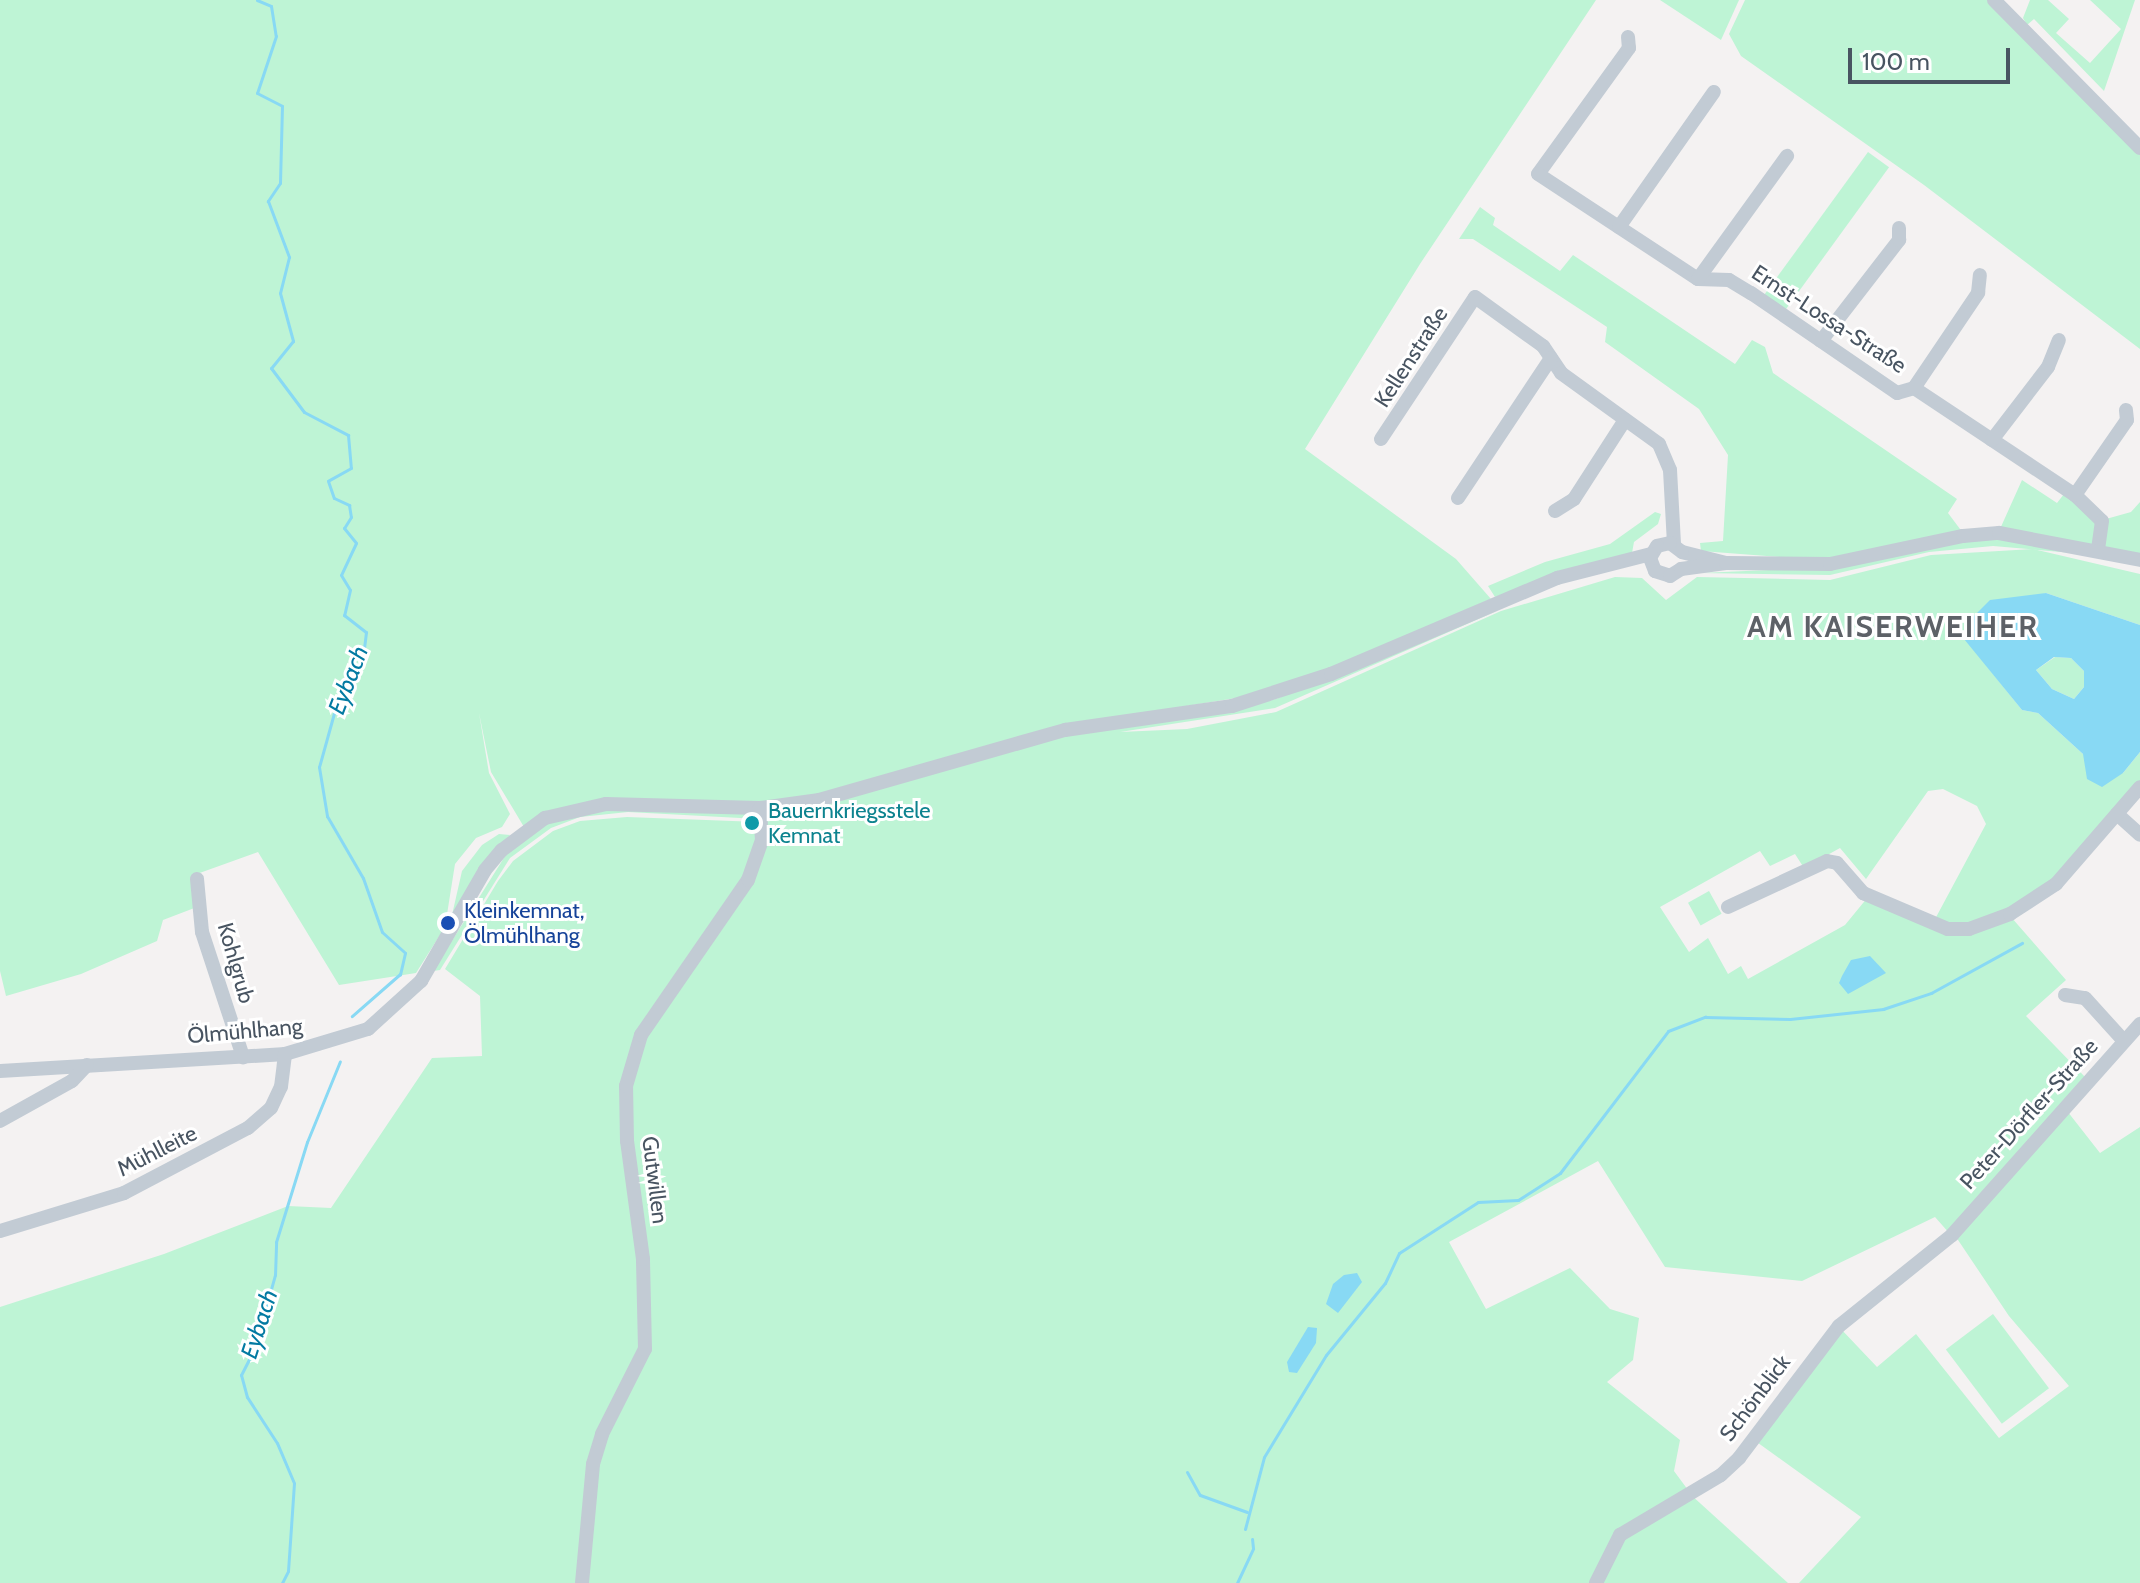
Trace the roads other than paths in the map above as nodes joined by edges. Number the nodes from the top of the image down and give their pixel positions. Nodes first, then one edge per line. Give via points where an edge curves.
1 (1994, 0) edge
2 (1628, 37) dead end
3 (1714, 92) dead end
4 (2140, 148) edge
5 (1787, 156) dead end
6 (1619, 227) junction
7 (1899, 228) dead end
8 (1980, 275) dead end
9 (1698, 279) junction
10 (2059, 340) dead end
11 (1821, 341) junction
12 (1551, 358) junction
13 (1914, 388) junction
14 (2126, 410) dead end
15 (1625, 420) junction
16 (1381, 439) dead end
17 (1992, 440) junction
18 (2075, 495) junction
19 (1458, 498) dead end
20 (1555, 511) dead end
21 (2098, 551) junction
22 (1664, 552) junction
23 (2140, 560) edge
24 (1726, 563) junction
25 (1681, 569) junction
26 (2140, 787) edge
27 (760, 808) junction
28 (2117, 814) junction
29 (2140, 835) edge
30 (197, 879) dead end
31 (1728, 907) dead end
32 (2065, 995) dead end
33 (2140, 1024) edge
34 (2124, 1041) junction
35 (285, 1054) junction
36 (243, 1057) junction
37 (87, 1065) junction
38 (0, 1071) edge
39 (0, 1121) edge
40 (0, 1231) edge
41 (1952, 1235) joint
42 (582, 1583) edge
43 (1596, 1583) edge

1 - 4 street
2 - 6 street, Ernst-Lossa-Straße via 1629,48 1538,174
3 - 6 street
5 - 9 street
6 - 9 street, Ernst-Lossa-Straße
7 - 11 street via 1899,240
8 - 13 street via 1978,293
9 - 11 street, Ernst-Lossa-Straße via 1729,280
10 - 17 street via 2048,367
11 - 13 street, Ernst-Lossa-Straße via 1897,393
12 - 15 street via 1561,373
12 - 16 street, Kellenstraße via 1543,346 1475,297
12 - 19 street
13 - 17 street, Ernst-Lossa-Straße
14 - 18 street via 2127,420
15 - 20 street via 1574,499
15 - 22 street via 1648,434 1666,456 1669,516
17 - 18 street, Ernst-Lossa-Straße
18 - 21 street, Ernst-Lossa-Straße via 2102,521
21 - 23 street
21 - 24 street via 2024,535 1963,536 1830,564
22 - 24 street
22 - 25 street
22 - 25 street via 1665,576
22 - 27 street, Ölmühlhang via 1495,601 1275,696 1065,730 819,800
24 - 25 street
26 - 28 street
27 - 35 street, Ölmühlhang via 606,804 545,818 502,850 421,981 389,1015 334,1043
27 - 42 street, Gutwillen via 762,840 748,880 641,1035 626,1086 627,1141 643,1259 645,1349 602,1434 593,1464
28 - 29 street
28 - 31 street via 2056,884 2010,914 1969,929 1948,929 1863,893 1837,863 1827,861
30 - 36 street, Kohlgrub via 202,932
32 - 34 street via 2085,998
33 - 34 street, Peter-Dörfler-Straße
34 - 41 street, Peter-Dörfler-Straße
35 - 36 street, Ölmühlhang
35 - 40 street, Mühlleite via 281,1087 271,1108 248,1128 124,1193
36 - 37 street, Ölmühlhang
37 - 38 street, Ölmühlhang
37 - 39 street via 72,1081
41 - 43 street, Schönblick via 1839,1326 1721,1475 1620,1535

